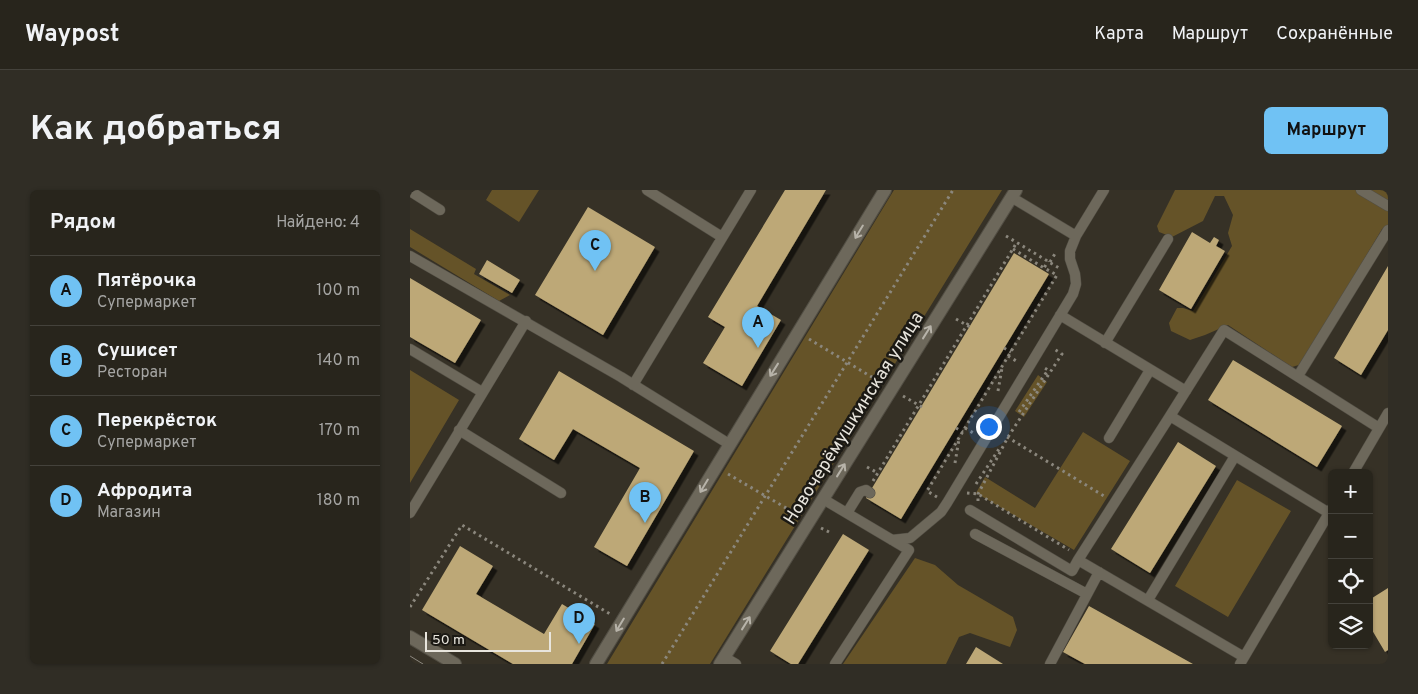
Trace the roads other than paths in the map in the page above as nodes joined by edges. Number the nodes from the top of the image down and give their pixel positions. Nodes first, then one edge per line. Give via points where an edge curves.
1 (647, 190) edge
2 (751, 190) edge
3 (885, 190) edge
4 (1104, 190) edge
5 (1361, 190) edge
6 (410, 192) edge
7 (1014, 194) edge
8 (1388, 206) edge
9 (440, 210) dead end
10 (1388, 230) edge
11 (1076, 236) junction
12 (722, 237) junction
13 (1168, 239) dead end
14 (410, 256) edge
15 (1060, 315) junction
16 (526, 321) junction
17 (1105, 343) junction
18 (410, 349) edge
19 (1150, 370) junction
20 (1298, 376) junction
21 (634, 385) junction
22 (1186, 391) junction
23 (482, 392) junction
24 (1388, 413) edge
25 (1170, 416) junction
26 (1379, 428) junction
27 (459, 430) junction
28 (1109, 438) dead end
29 (729, 444) junction
30 (1235, 456) junction
31 (1355, 469) edge
32 (869, 492) road end
33 (561, 493) dead end
34 (824, 499) junction
35 (970, 510) dead end
36 (1328, 510) edge
37 (410, 513) edge
38 (847, 513) junction
39 (1328, 514) edge
40 (975, 534) dead end
41 (892, 540) junction
42 (1079, 558) junction
43 (1099, 572) junction
44 (1088, 594) junction
45 (1148, 600) junction
46 (410, 637) edge
47 (722, 660) edge
48 (1242, 660) edge
49 (455, 664) edge
50 (596, 664) edge
51 (736, 664) edge
52 (835, 664) edge
53 (1050, 664) edge

1 - 12 lane
2 - 12 lane
3 -> 29 street
4 - 11 lane
5 - 8 lane
6 - 9 lane
7 - 11 lane
34 -> 7 street, Новочерёмушкинская улица
10 - 20 lane
11 - 15 lane via 1070,252 1076,284
12 - 21 lane
13 - 17 lane
14 - 16 lane
15 - 17 lane
15 - 41 lane via 941,512 910,538
16 - 21 lane
16 - 23 lane
17 - 19 lane
18 - 23 lane
19 - 22 lane
19 - 28 lane
20 - 22 lane via 1224,330
20 - 26 lane
21 - 29 lane
22 - 25 lane
23 - 27 lane
24 - 26 lane
25 - 30 lane
25 - 42 lane
26 - 31 lane
27 - 33 lane
27 - 37 lane
29 -> 50 street
30 - 36 lane
30 - 45 lane
32 - 38 lane via 860,492
34 - 38 lane
47 -> 34 street, Новочерёмушкинская улица
35 - 42 lane via 1072,571
38 - 41 lane
39 - 48 lane
40 - 44 lane
41 - 52 lane via 909,550
42 - 43 lane
43 - 44 lane
43 - 45 lane
44 - 53 lane
45 - 48 lane
46 - 49 street
47 - 51 lane

